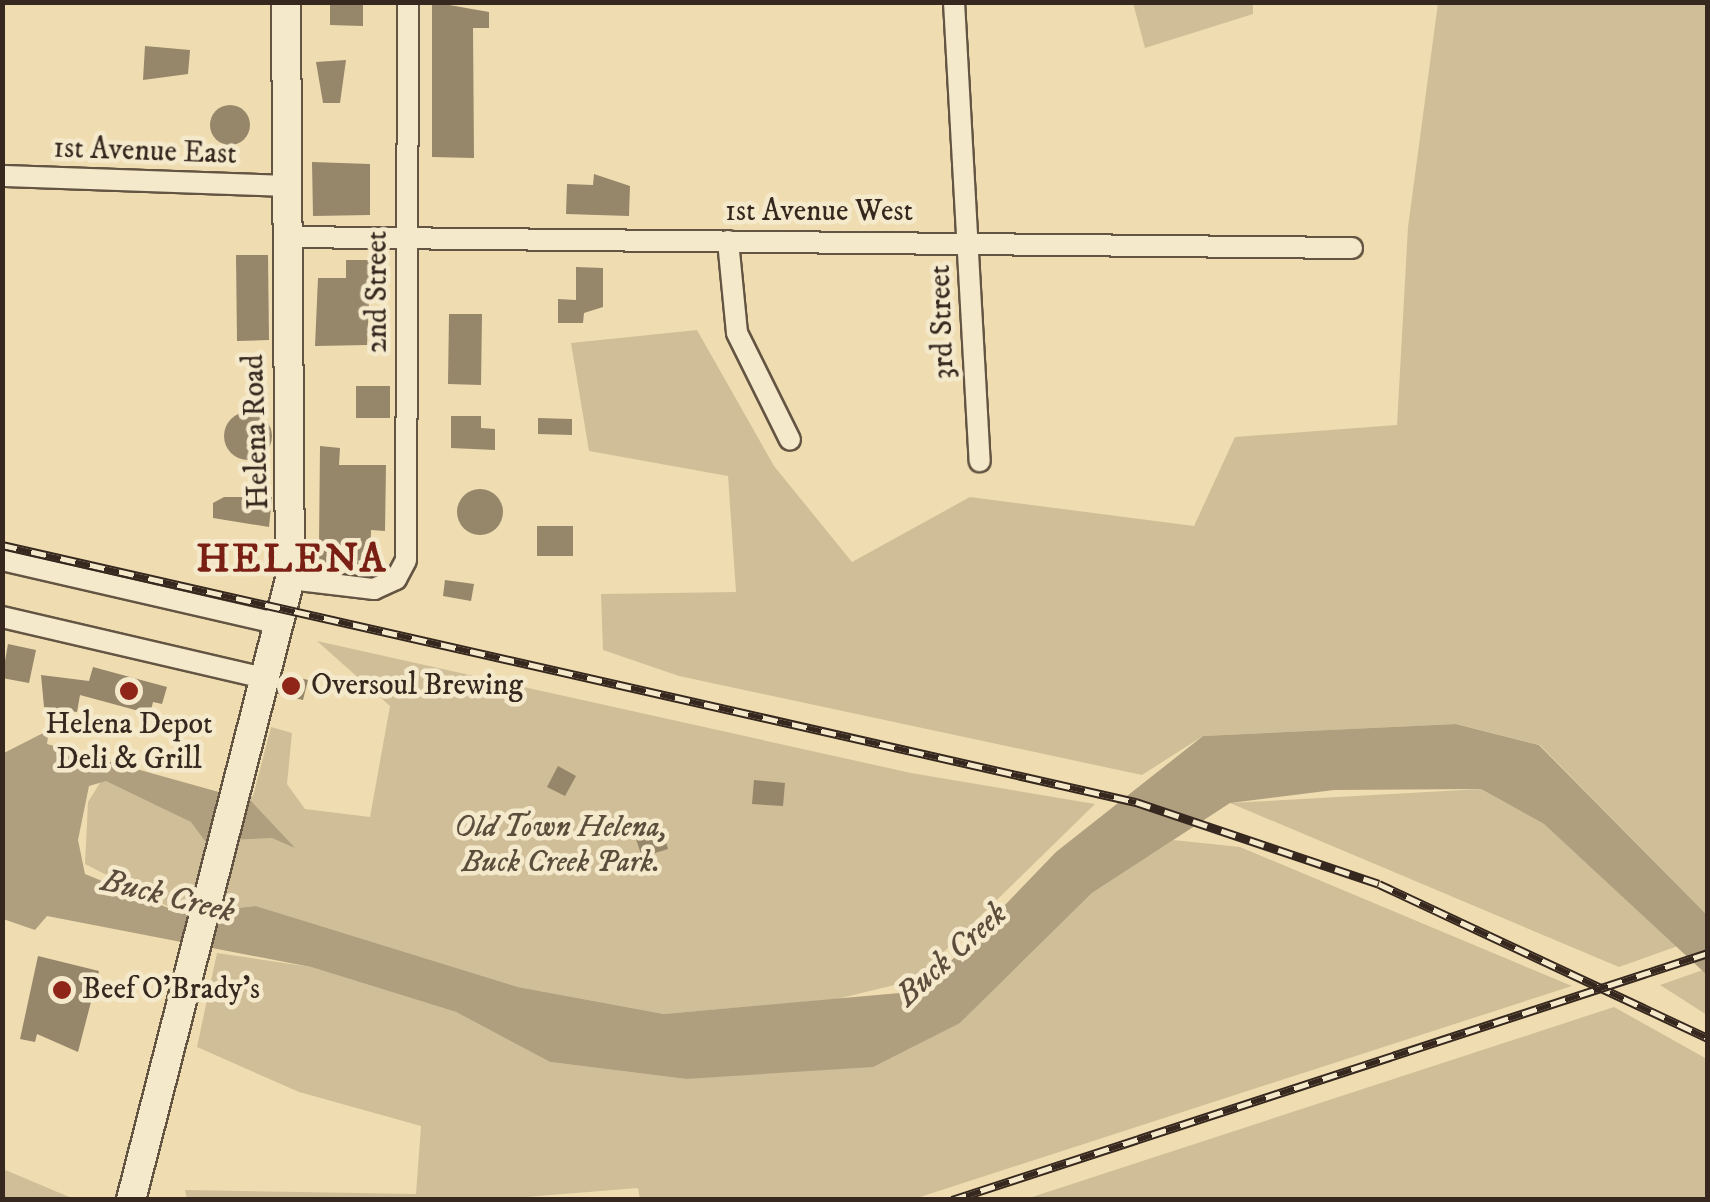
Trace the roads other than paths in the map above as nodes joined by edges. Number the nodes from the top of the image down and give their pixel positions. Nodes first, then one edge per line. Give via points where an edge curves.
1 (286, 2) edge
2 (408, 2) edge
3 (954, 2) edge
4 (2, 176) edge
5 (284, 186) junction
6 (285, 238) junction
7 (408, 240) junction
8 (728, 241) junction
9 (970, 242) junction
10 (1352, 248) dead end
11 (790, 440) dead end
12 (980, 461) dead end
13 (2, 560) edge
14 (290, 579) junction
15 (2, 616) edge
16 (280, 624) junction
17 (265, 678) junction
18 (132, 1200) edge

1 - 5 main road, Helena Road
2 - 7 street, 2nd Street
3 - 9 street, 3rd Street
4 - 5 street, 1st Avenue East
5 - 6 main road, Helena Road
6 - 7 street, 1st Avenue West
6 - 14 main road, Helena Road
7 - 8 street, 1st Avenue West
7 - 14 street, 2nd Street via 408,548 396,579 359,590
8 - 9 street, 1st Avenue West
8 - 11 street via 737,333
9 - 10 street, 1st Avenue West
9 - 12 street, 3rd Street
13 - 16 street
14 - 16 main road, Helena Road
15 - 17 street
16 - 17 main road, Helena Road
17 - 18 main road, Helena Road

